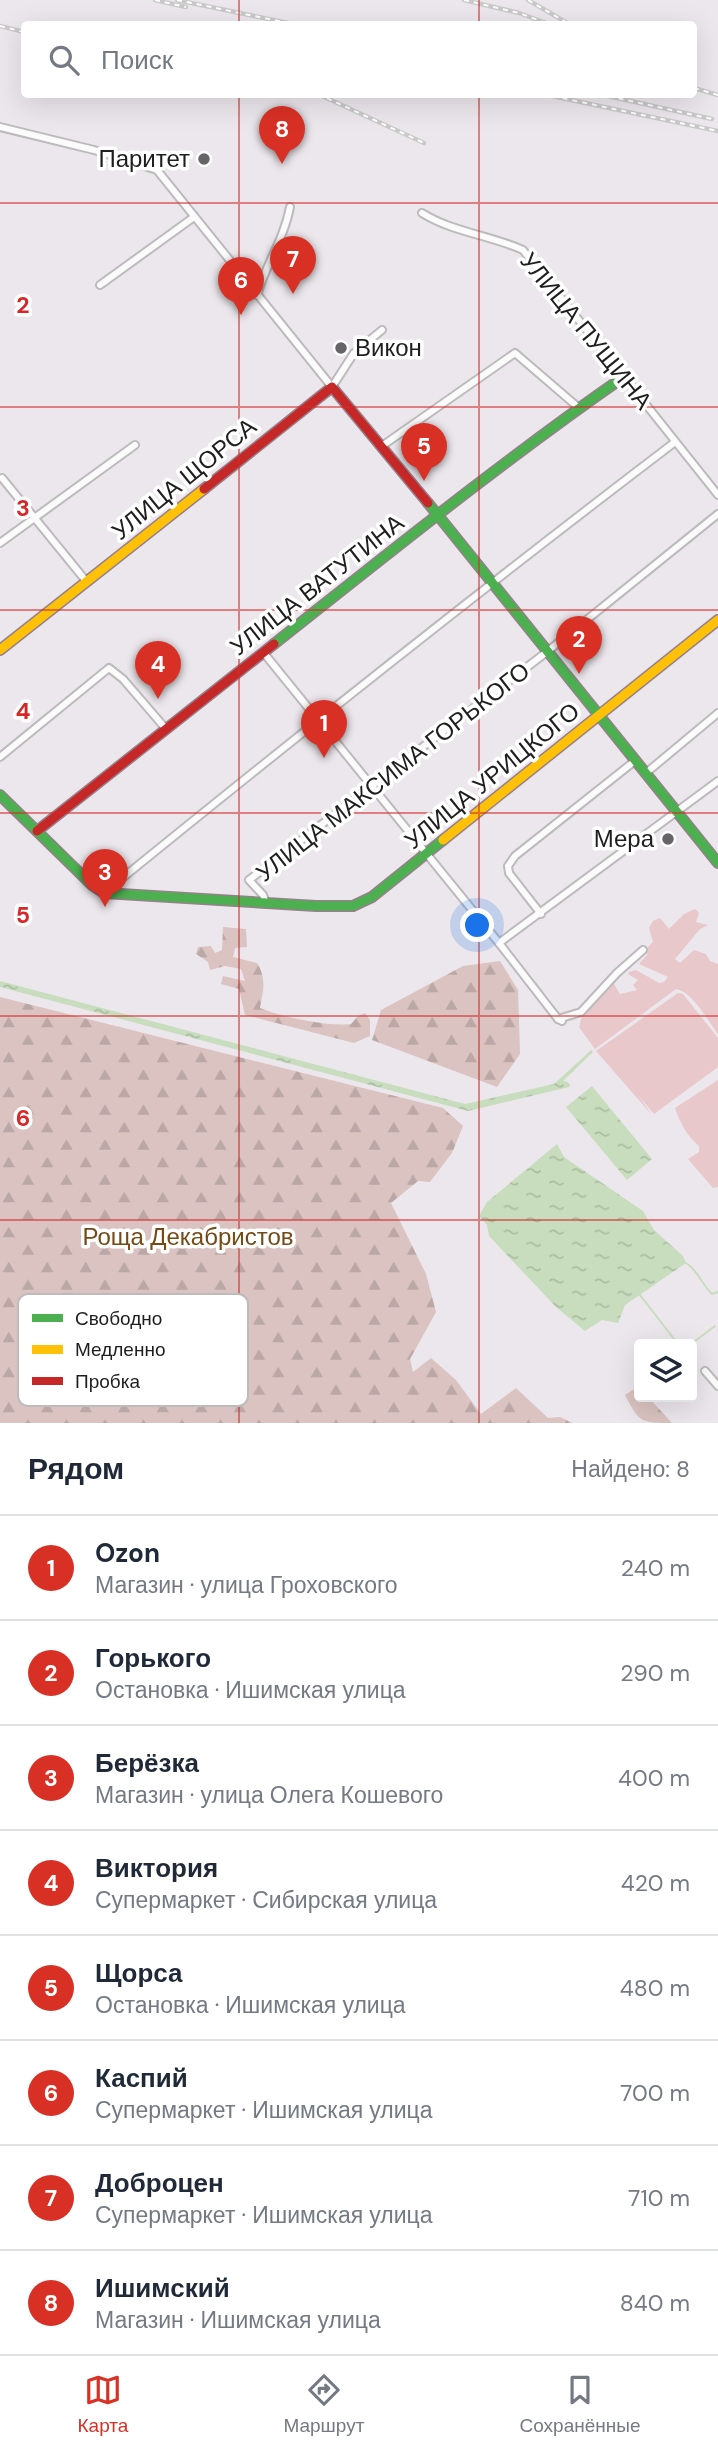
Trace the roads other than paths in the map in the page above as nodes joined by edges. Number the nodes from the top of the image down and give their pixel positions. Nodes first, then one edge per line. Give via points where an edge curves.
1 (0, 127) edge
2 (290, 207) dead end
3 (422, 213) dead end
4 (194, 217) junction
5 (100, 285) dead end
6 (257, 295) junction
7 (382, 330) dead end
8 (625, 376) junction
9 (332, 387) junction
10 (579, 408) junction
11 (676, 442) junction
12 (135, 445) dead end
13 (382, 446) junction
14 (2, 478) dead end
15 (718, 495) edge
16 (718, 514) edge
17 (438, 515) junction
18 (34, 517) junction
19 (0, 543) edge
20 (492, 581) junction
21 (86, 582) junction
22 (718, 620) edge
23 (0, 650) edge
24 (548, 651) junction
25 (263, 652) junction
26 (718, 713) edge
27 (600, 714) junction
28 (316, 720) junction
29 (166, 729) junction
30 (0, 757) edge
31 (636, 760) junction
32 (646, 773) junction
33 (718, 780) edge
34 (371, 786) junction
35 (0, 795) edge
36 (677, 812) junction
37 (37, 831) junction
38 (426, 852) junction
39 (718, 863) edge
40 (104, 893) junction
41 (266, 904) junction
42 (541, 914) junction
43 (499, 943) junction
44 (643, 950) dead end
45 (705, 1371) dead end
46 (718, 1387) edge

1 - 4 street via 157,170
2 - 6 street via 286,229
3 - 8 street, УЛИЦА ПУЩИНА via 523,250
4 - 5 street
4 - 6 street
6 - 9 street
7 - 9 street, УЛИЦА ЩОРСА via 354,353
8 - 10 street, УЛИЦА ВАТУТИНА
8 - 11 street, УЛИЦА ПУЩИНА
9 - 13 street
9 - 21 street, УЛИЦА ЩОРСА
10 - 13 street via 515,353
10 - 17 street, УЛИЦА ВАТУТИНА
11 - 15 street, УЛИЦА ПУЩИНА
11 - 20 street
12 - 18 street
13 - 17 street
14 - 18 street
16 - 24 street, УЛИЦА МАКСИМА ГОРЬКОГО
17 - 20 street
17 - 25 street, УЛИЦА ВАТУТИНА
18 - 19 street
18 - 21 street
20 - 24 street
20 - 28 street
21 - 23 street, УЛИЦА ЩОРСА
22 - 27 street, УЛИЦА УРИЦКОГО
24 - 27 street
24 - 34 street, УЛИЦА МАКСИМА ГОРЬКОГО
25 - 28 street
25 - 29 street, УЛИЦА ВАТУТИНА
26 - 32 street
27 - 31 street
27 - 38 street, УЛИЦА УРИЦКОГО
28 - 34 street
28 - 40 street
29 - 30 street via 109,668
29 - 37 street, УЛИЦА ВАТУТИНА
31 - 32 street
31 - 42 street via 508,866
32 - 36 street
33 - 36 street
34 - 38 street
34 - 41 street, УЛИЦА МАКСИМА ГОРЬКОГО via 249,880
35 - 37 street
36 - 39 street
36 - 42 street
37 - 40 street
38 - 41 street, УЛИЦА УРИЦКОГО via 372,897 353,906
38 - 43 street
40 - 41 street
42 - 43 street
43 - 44 street via 560,1020 581,1012
45 - 46 street

